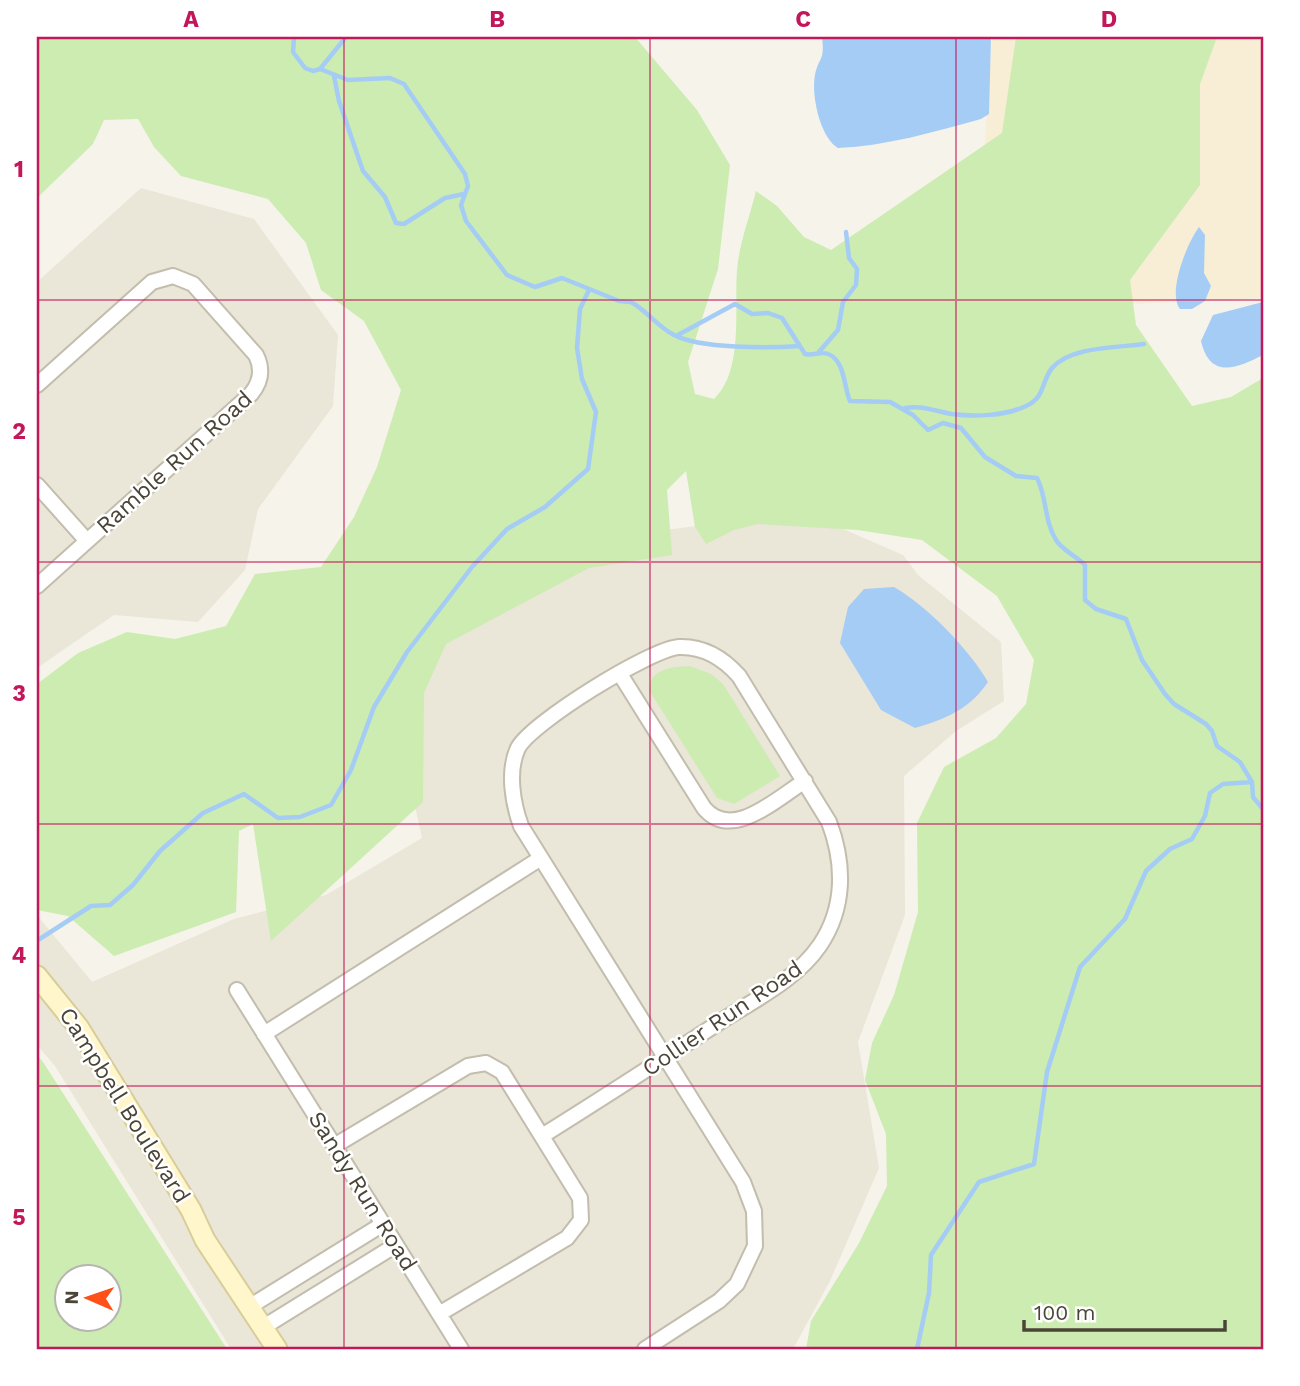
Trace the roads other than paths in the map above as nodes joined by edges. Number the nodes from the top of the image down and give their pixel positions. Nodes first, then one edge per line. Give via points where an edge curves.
1 (37, 384) edge
2 (37, 485) edge
3 (87, 541) junction
4 (37, 586) edge
5 (620, 674) junction
6 (805, 781) junction
7 (541, 858) junction
8 (37, 975) edge
9 (237, 990) dead end
10 (37, 996) edge
11 (264, 1034) junction
12 (665, 1058) junction
13 (542, 1136) junction
14 (334, 1146) junction
15 (383, 1224) junction
16 (205, 1240) junction
17 (396, 1245) junction
18 (249, 1307) junction
19 (439, 1314) junction
20 (262, 1328) junction
21 (275, 1348) edge
22 (461, 1349) edge
23 (645, 1349) edge

1 - 3 street, Ramble Run Road via 152,282 173,276 193,284 259,362 260,376 251,394
2 - 3 street
3 - 4 street, Ramble Run Road
5 - 6 street, Collier Run Road via 670,648 694,648 717,656 739,676
5 - 6 street via 714,818 742,820
5 - 7 street, Collier Run Road via 537,726 517,750 512,773 515,811
6 - 12 street, Collier Run Road via 830,822 840,857 839,896 827,933 792,976
7 - 11 street
7 - 12 street, Collier Run Road
8 - 16 street, Campbell Boulevard via 86,1039
9 - 11 street, Sandy Run Road
10 - 16 street, Campbell Boulevard via 75,1044 181,1218
11 - 14 street, Sandy Run Road
12 - 13 street, Collier Run Road
12 - 23 street, Collier Run Road via 743,1182 756,1228 750,1262 737,1284
13 - 14 street via 502,1072 480,1062
13 - 19 street via 580,1198 578,1226 567,1238
14 - 15 street, Sandy Run Road
15 - 17 street, Sandy Run Road
15 - 18 street
16 - 18 street, Campbell Boulevard
17 - 19 street, Sandy Run Road
17 - 20 street
18 - 20 street, Campbell Boulevard
19 - 22 street, Sandy Run Road
20 - 21 street, Campbell Boulevard

